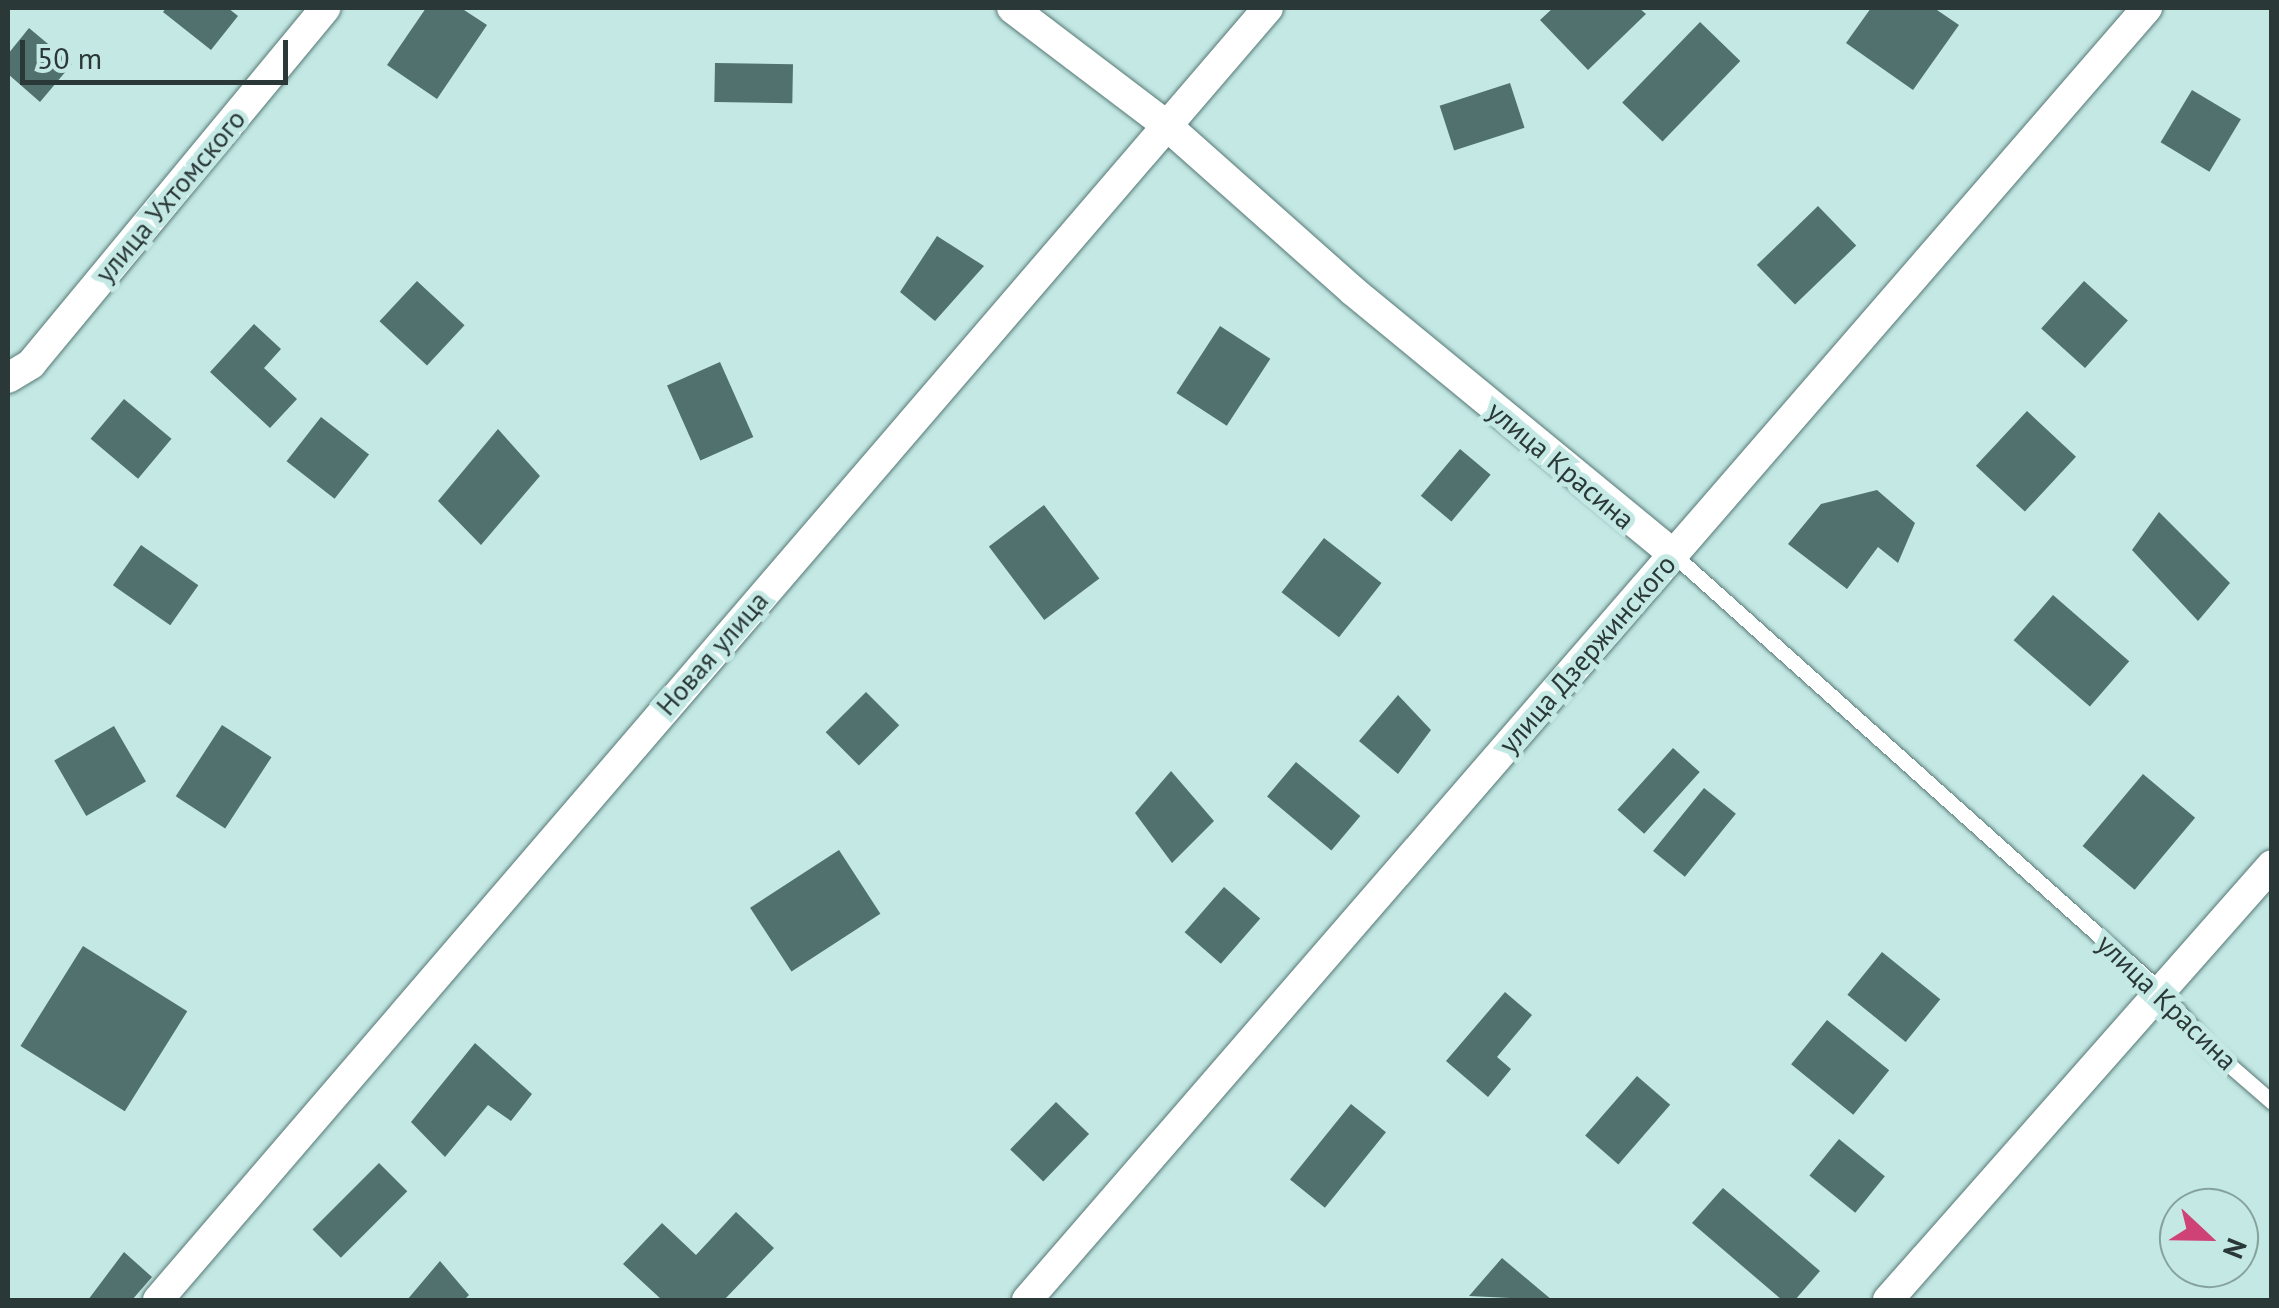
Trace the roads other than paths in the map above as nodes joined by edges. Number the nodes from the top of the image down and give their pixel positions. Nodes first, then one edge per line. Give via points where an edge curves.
1 (326, 8) edge
2 (1012, 8) edge
3 (1268, 8) edge
4 (2147, 8) edge
5 (1165, 124) junction
6 (8, 378) edge
7 (1674, 555) junction
8 (2272, 865) edge
9 (2162, 991) junction
10 (2272, 1102) edge
11 (158, 1300) edge
12 (1027, 1300) edge
13 (1888, 1300) edge

1 - 6 street, улица Ухтомского via 31,364
2 - 5 street, улица Красина
3 - 5 street, Новая улица
4 - 7 street, улица Дзержинского
5 - 7 street, улица Красина via 1353,291
5 - 11 street, Новая улица
7 - 9 lane, улица Красина
7 - 12 street, улица Дзержинского
8 - 9 street
9 - 10 lane, улица Красина via 2211,1049
9 - 13 street

